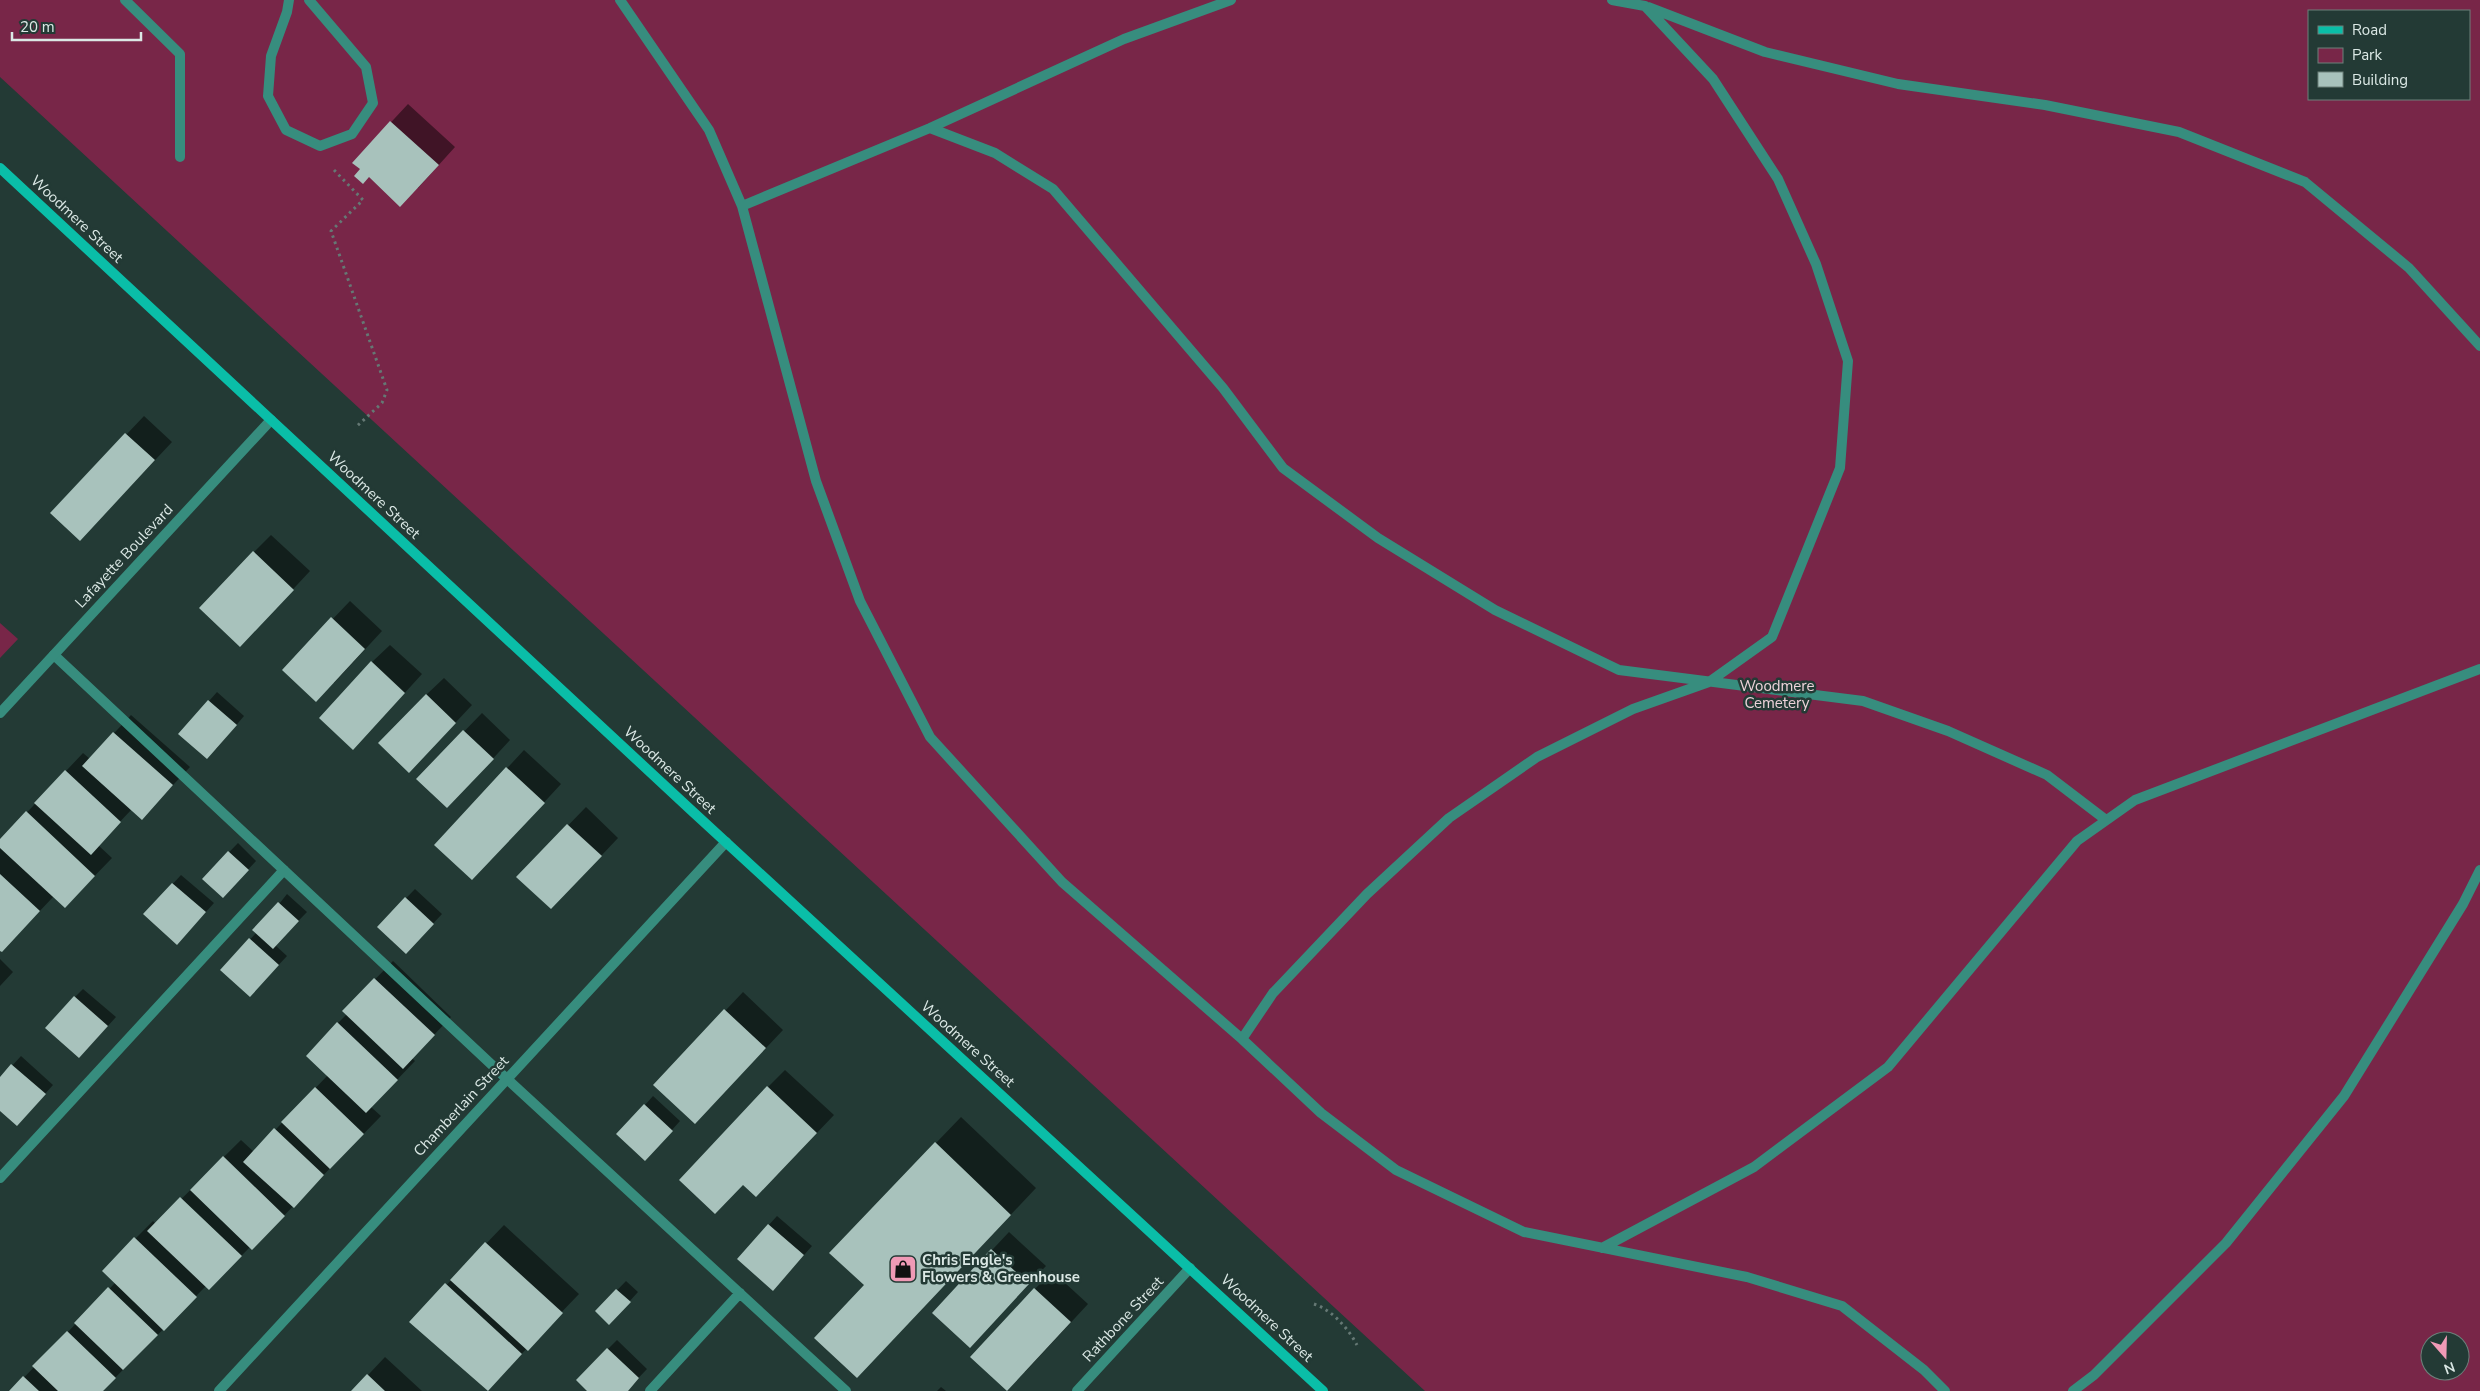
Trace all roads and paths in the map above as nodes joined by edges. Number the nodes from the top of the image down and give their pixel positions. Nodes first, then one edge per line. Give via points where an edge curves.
1 (125, 0) edge
2 (289, 0) edge
3 (309, 0) edge
4 (620, 0) edge
5 (1230, 0) edge
6 (1612, 0) edge
7 (1642, 3) edge
8 (930, 128) junction
9 (320, 146) junction
10 (180, 157) dead end
11 (0, 168) edge
12 (742, 206) junction
13 (2480, 346) edge
14 (271, 420) junction
15 (356, 427) dead end
16 (54, 655) junction
17 (2480, 669) edge
18 (1709, 682) junction
19 (0, 713) edge
20 (2106, 820) junction
21 (726, 842) junction
22 (284, 870) junction
23 (2480, 870) edge
24 (1242, 1038) junction
25 (507, 1079) junction
26 (0, 1178) edge
27 (1602, 1248) junction
28 (1190, 1268) junction
29 (740, 1293) junction
30 (1314, 1304) dead end
31 (1357, 1345) dead end
32 (219, 1391) edge
33 (650, 1391) edge
34 (846, 1391) edge
35 (1077, 1391) edge
36 (1323, 1391) edge
37 (1945, 1391) edge
38 (2073, 1391) edge

1 - 10 street via 180,54
2 - 9 street via 271,56 268,96 286,130
3 - 9 street via 366,68 373,103 352,134
4 - 12 street via 709,130
5 - 8 street via 1124,39
6 - 7 street
7 - 13 street via 1766,52 1898,84 2045,105 2179,132 2306,182 2410,268
7 - 18 street via 1713,79 1778,179 1816,264 1848,361 1840,468 1772,637
8 - 12 street
8 - 18 street via 995,153 1053,189 1217,381 1283,468 1378,538 1495,610 1619,670
9 - 15 path via 334,170 363,200 331,231 387,390 382,404
11 - 14 street, Woodmere Street
12 - 24 street via 816,481 860,601 930,737 1062,882
14 - 16 street, Lafayette Boulevard
14 - 21 street, Woodmere Street
16 - 19 street, Lafayette Boulevard
16 - 22 street
17 - 20 street via 2135,800
18 - 20 street via 1863,701 1929,724 2047,775
18 - 24 street via 1633,709 1537,757 1448,818 1368,894 1273,993
20 - 27 street via 2076,841 1888,1067 1754,1168
21 - 25 street, Chamberlain Street
21 - 28 street, Woodmere Street
22 - 25 street
22 - 26 street
23 - 38 street via 2344,1096 2226,1243 2094,1375
24 - 27 street via 1322,1113 1396,1170 1524,1232
25 - 29 street
25 - 32 street, Chamberlain Street
27 - 37 street via 1747,1277 1842,1306 1924,1370
28 - 35 street, Rathbone Street
28 - 36 street, Woodmere Street
29 - 33 street
29 - 34 street
30 - 31 path via 1325,1308

